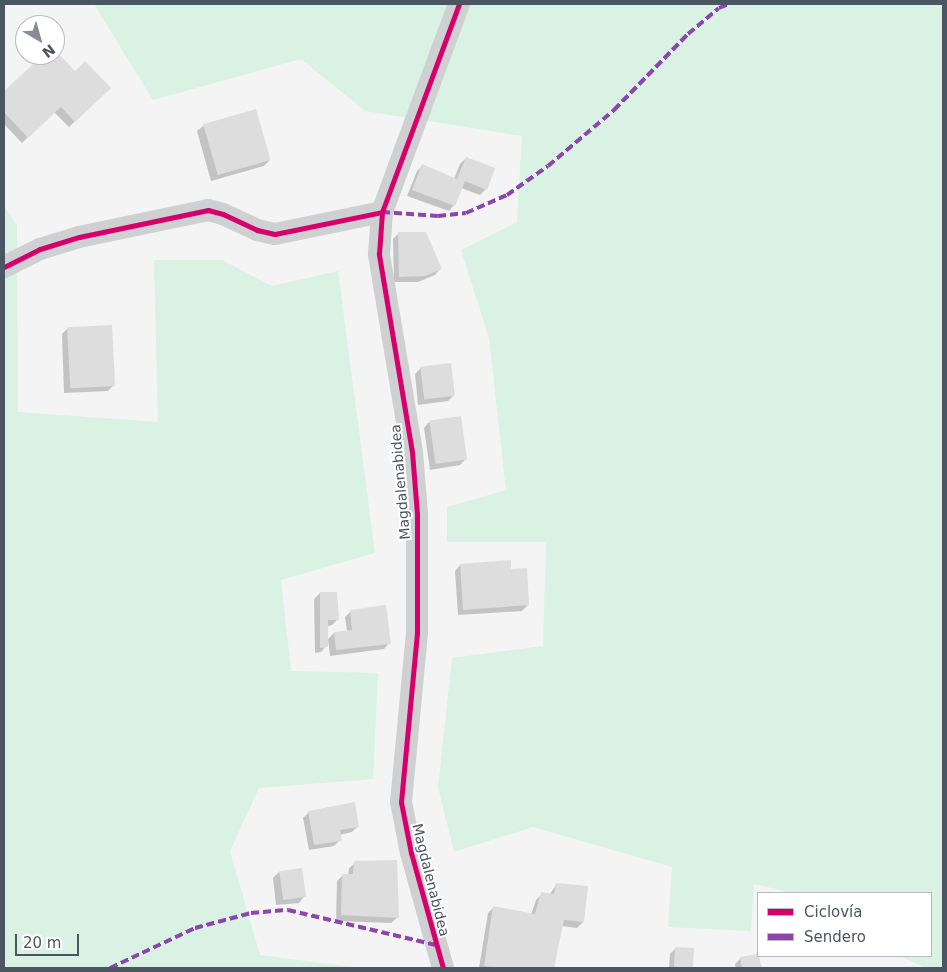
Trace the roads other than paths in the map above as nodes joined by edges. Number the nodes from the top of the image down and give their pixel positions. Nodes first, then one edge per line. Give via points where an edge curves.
1 (459, 4) edge
2 (382, 212) junction
3 (4, 267) edge
4 (443, 968) edge

1 - 2 street, Magdalenabidea
2 - 3 street via 275,234 208,210 79,237 40,249
2 - 4 street, Magdalenabidea via 379,254 412,452 417,514 417,633 401,802 410,853

